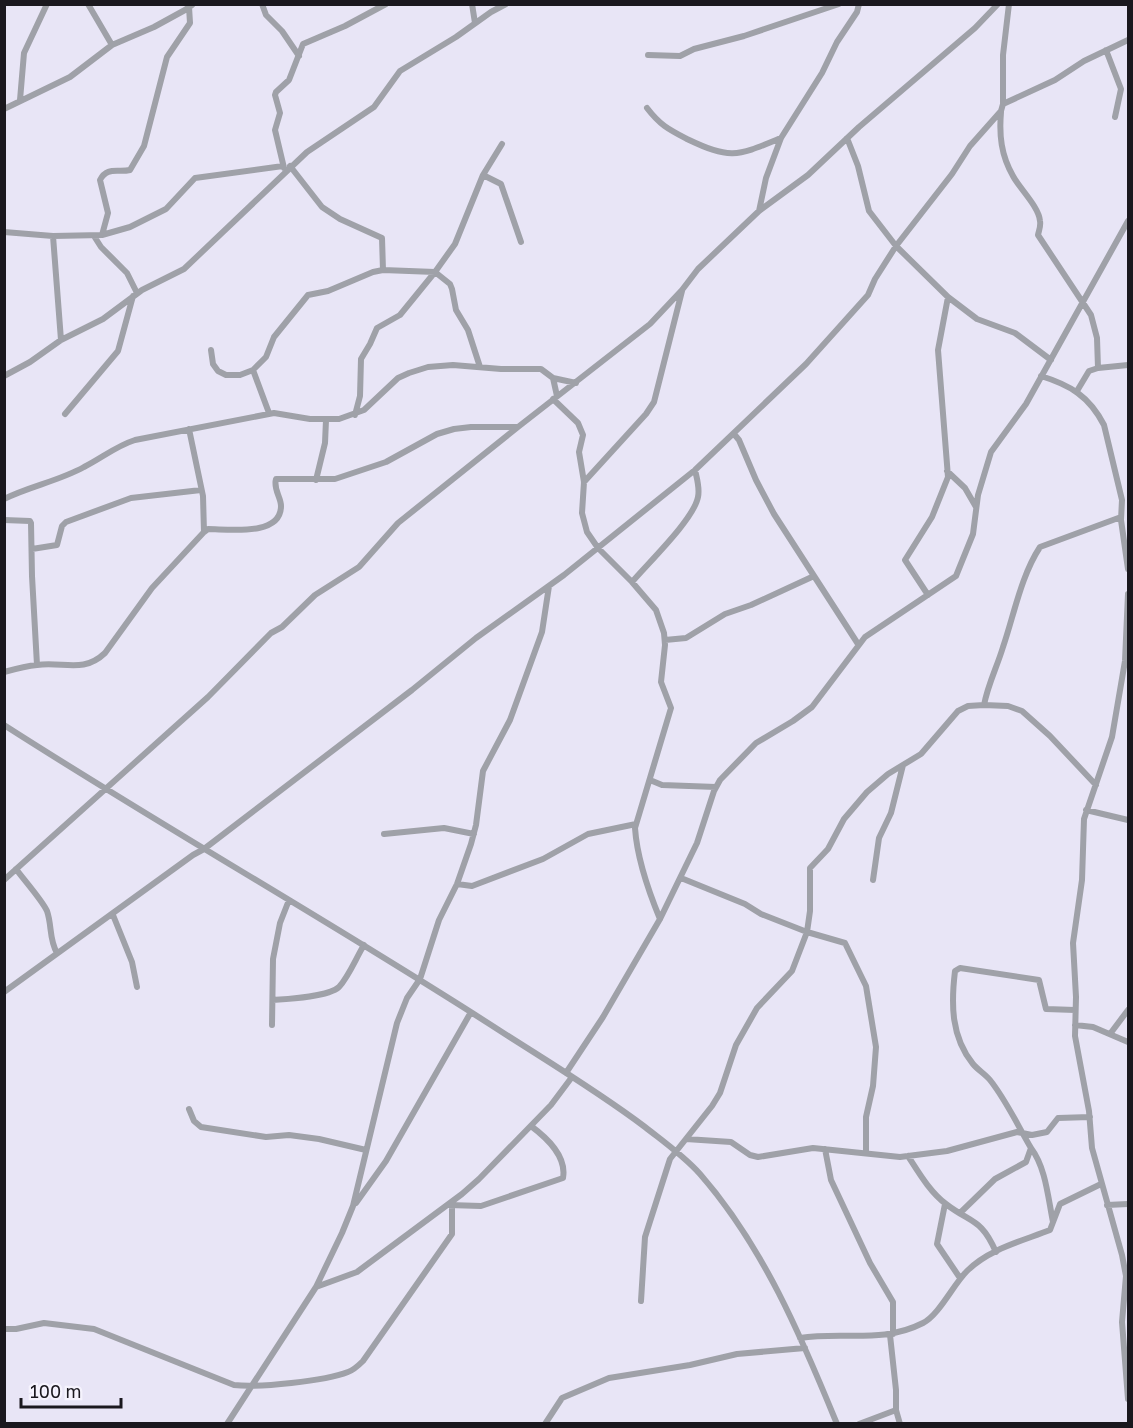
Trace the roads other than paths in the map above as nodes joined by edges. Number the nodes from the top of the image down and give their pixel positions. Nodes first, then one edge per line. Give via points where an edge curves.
1 (46, 4) edge
2 (88, 4) edge
3 (262, 4) edge
4 (386, 4) edge
5 (472, 4) edge
6 (506, 4) edge
7 (839, 4) edge
8 (859, 4) edge
9 (998, 4) edge
10 (1009, 4) edge
11 (191, 6) edge
12 (475, 23) junction
13 (1128, 40) edge
14 (112, 45) junction
15 (1106, 50) junction
16 (648, 55) dead end
17 (298, 56) junction
18 (20, 100) junction
19 (1002, 107) junction
20 (647, 108) dead end
21 (4, 109) edge
22 (1115, 117) dead end
23 (781, 138) junction
24 (847, 138) junction
25 (502, 144) dead end
26 (286, 168) junction
27 (483, 175) junction
28 (759, 211) junction
29 (1128, 221) edge
30 (4, 232) edge
31 (102, 235) junction
32 (53, 236) junction
33 (94, 236) junction
34 (521, 242) dead end
35 (896, 246) junction
36 (384, 270) junction
37 (435, 273) junction
38 (682, 290) junction
39 (135, 294) junction
40 (948, 297) junction
41 (1083, 300) junction
42 (61, 340) junction
43 (211, 350) dead end
44 (1051, 360) junction
45 (1128, 365) edge
46 (480, 367) junction
47 (1098, 368) junction
48 (254, 370) junction
49 (4, 376) edge
50 (1041, 376) junction
51 (553, 378) junction
52 (576, 382) junction
53 (1077, 391) junction
54 (555, 398) junction
55 (269, 413) junction
56 (65, 414) dead end
57 (356, 415) junction
58 (326, 420) junction
59 (518, 427) junction
60 (189, 429) junction
61 (734, 434) junction
62 (695, 470) junction
63 (947, 471) junction
64 (316, 480) junction
65 (585, 482) junction
66 (201, 490) junction
67 (4, 499) edge
68 (976, 508) junction
69 (1121, 517) junction
70 (4, 520) edge
71 (204, 532) junction
72 (598, 548) junction
73 (32, 549) junction
74 (1128, 569) edge
75 (814, 576) junction
76 (632, 582) junction
77 (549, 586) junction
78 (1128, 594) edge
79 (928, 595) junction
80 (665, 640) junction
81 (858, 644) junction
82 (37, 665) junction
83 (4, 672) edge
84 (1126, 681) edge
85 (984, 705) junction
86 (4, 725) edge
87 (903, 765) junction
88 (650, 780) junction
89 (1096, 785) junction
90 (716, 787) junction
91 (106, 790) junction
92 (1086, 810) junction
93 (1128, 820) edge
94 (636, 824) junction
95 (384, 834) dead end
96 (474, 834) junction
97 (204, 849) junction
98 (16, 869) junction
99 (681, 878) junction
100 (4, 880) edge
101 (873, 880) dead end
102 (457, 884) junction
103 (289, 900) junction
104 (113, 915) junction
105 (660, 919) junction
106 (807, 932) junction
107 (364, 945) junction
108 (57, 953) junction
109 (420, 979) junction
110 (137, 987) dead end
111 (4, 992) edge
112 (273, 1000) junction
113 (1075, 1010) junction
114 (1128, 1010) edge
115 (471, 1012) junction
116 (272, 1025) dead end
117 (1075, 1025) junction
118 (1110, 1034) junction
119 (1128, 1042) edge
120 (569, 1075) junction
121 (189, 1109) dead end
122 (1090, 1117) junction
123 (531, 1126) junction
124 (1021, 1132) junction
125 (686, 1139) junction
126 (1031, 1148) junction
127 (825, 1149) junction
128 (366, 1150) junction
129 (676, 1151) junction
130 (866, 1154) junction
131 (908, 1156) junction
132 (1026, 1162) junction
133 (1041, 1168) junction
134 (1101, 1184) junction
135 (945, 1204) junction
136 (1128, 1204) edge
137 (450, 1205) junction
138 (1107, 1205) junction
139 (353, 1206) junction
140 (960, 1212) junction
141 (1053, 1222) junction
142 (996, 1252) junction
143 (960, 1278) junction
144 (316, 1287) junction
145 (641, 1301) dead end
146 (4, 1329) edge
147 (891, 1335) junction
148 (800, 1338) junction
149 (805, 1348) junction
150 (253, 1386) junction
151 (1128, 1399) edge
152 (896, 1410) junction
153 (227, 1424) edge
154 (545, 1424) edge
155 (837, 1424) edge
156 (859, 1424) edge
157 (900, 1424) edge

1 - 18 street via 24,53
2 - 14 street
3 - 17 street
4 - 17 street via 306,42
5 - 12 street
6 - 12 street
7 - 16 street via 680,56
8 - 23 street via 858,12
9 - 24 street
10 - 19 street
11 - 14 street
11 - 31 street via 190,23 167,57 144,146 130,170 111,170 100,180 108,213
12 - 26 street via 400,71 374,107
13 - 15 street
14 - 18 street via 70,77
15 - 19 street
15 - 22 street via 1121,89
17 - 26 street via 289,80 275,95 280,113 275,130
18 - 21 street
19 - 35 street
19 - 41 street via 1000,141 1013,176 1039,215 1038,235
20 - 23 street via 660,124 714,152 738,153
23 - 28 street
24 - 28 street via 808,175
24 - 35 street via 868,211
25 - 27 street
26 - 31 street via 195,178 166,209 130,227
26 - 36 street via 322,207 382,238
26 - 39 street via 184,269
27 - 34 street via 501,184
27 - 37 street via 454,244
28 - 38 street
29 - 41 street
30 - 32 street
31 - 33 street
32 - 33 street
32 - 42 street
33 - 39 street via 127,273
35 - 40 street
35 - 61 street via 868,295 806,364
36 - 37 street
36 - 48 street via 305,297
37 - 46 street via 452,288 456,310 468,330
37 - 57 street via 400,315 377,328 361,359
38 - 52 street via 650,324
38 - 65 street via 654,402
39 - 42 street via 103,319
39 - 56 street via 118,351
40 - 44 street via 977,319 1015,333
40 - 63 street via 938,350
41 - 44 street
41 - 47 street via 1096,327
42 - 49 street
43 - 48 street via 213,364 226,375
44 - 50 street
45 - 47 street
46 - 51 street via 541,369
46 - 57 street via 428,367 409,373
47 - 53 street via 1086,373
48 - 55 street
50 - 53 street
50 - 68 street via 991,452
51 - 52 street
51 - 54 street
52 - 54 street
53 - 69 street via 1104,425 1122,500
54 - 59 street
54 - 65 street via 581,429 580,458
55 - 58 street
55 - 60 street
57 - 58 street
58 - 64 street
59 - 64 street via 454,429 386,462 335,479
59 - 91 street via 398,523 359,567 315,595 271,633
60 - 66 street
60 - 67 street via 123,444 84,467
61 - 62 street
61 - 75 street via 774,514
62 - 72 street
62 - 76 street via 699,488 694,507
63 - 68 street via 965,488
63 - 79 street via 947,482 936,509 905,560
64 - 71 street via 276,479 281,507 268,527
65 - 72 street via 582,513 587,532
66 - 71 street
66 - 73 street via 131,498 66,522 58,543
68 - 79 street via 973,534 958,572
69 - 74 street
69 - 85 street via 1040,547 1024,581
70 - 73 street via 31,521
71 - 82 street via 152,588 97,661 77,666
72 - 76 street
72 - 77 street
73 - 82 street
75 - 80 street via 725,614 686,638
75 - 81 street
76 - 80 street via 657,610
77 - 96 street via 542,632 510,720 483,771
77 - 97 street
78 - 84 street
79 - 81 street
80 - 88 street via 660,682 670,708
81 - 90 street via 812,707 750,747
82 - 83 street
84 - 89 street
85 - 87 street via 958,711 921,754
85 - 89 street via 1022,711
86 - 91 street
87 - 101 street via 891,813 879,838
87 - 106 street via 867,792 844,819 828,849 812,864 808,874
88 - 90 street via 662,785
88 - 94 street
89 - 92 street
90 - 99 street
91 - 97 street
91 - 98 street
92 - 93 street
92 - 113 street via 1081,896 1073,943
94 - 102 street via 588,834 543,859 472,886
94 - 105 street via 638,848
95 - 96 street via 444,828
96 - 102 street
97 - 103 street
97 - 104 street
98 - 100 street
98 - 108 street via 45,907
99 - 105 street
99 - 106 street
102 - 109 street via 439,920
103 - 107 street
103 - 112 street via 274,948
104 - 108 street
104 - 110 street via 132,962
105 - 120 street
106 - 125 street via 792,971 757,1008 736,1045 720,1093
106 - 130 street via 845,943 866,986 876,1047 866,1116
107 - 109 street
107 - 112 street via 334,990 310,997
108 - 111 street
109 - 115 street
109 - 128 street via 397,1023
112 - 116 street
113 - 117 street
113 - 124 street via 1046,1009 1039,980 960,968 955,971 952,990 956,1033
114 - 118 street
115 - 120 street
115 - 139 street via 386,1161
117 - 118 street
117 - 122 street
118 - 119 street
120 - 123 street via 551,1105
120 - 129 street
121 - 128 street via 201,1127 266,1137 319,1139
122 - 124 street via 1058,1118 1047,1132
122 - 134 street via 1092,1148
123 - 137 street
123 - 137 street via 555,1148 563,1178 481,1206
124 - 126 street
124 - 131 street via 947,1151
125 - 127 street via 731,1142 759,1157
125 - 129 street
126 - 132 street
126 - 133 street
127 - 130 street
127 - 147 street via 831,1180 893,1302
128 - 139 street
129 - 145 street via 648,1224
129 - 148 street via 727,1207 764,1267
130 - 131 street
131 - 135 street
132 - 133 street
132 - 140 street via 995,1179
133 - 141 street
134 - 138 street
134 - 141 street via 1060,1204
135 - 140 street
135 - 143 street via 937,1244
136 - 138 street
137 - 144 street via 357,1272
137 - 150 street via 452,1234 356,1368 314,1379
138 - 151 street via 1126,1276 1122,1322
139 - 144 street
140 - 142 street via 982,1227
141 - 142 street via 1050,1230
142 - 143 street
143 - 147 street via 928,1320
144 - 150 street
146 - 150 street via 44,1323 94,1329 234,1385
147 - 148 street
147 - 152 street
148 - 149 street
149 - 154 street via 737,1354 609,1378 562,1398
149 - 155 street
150 - 153 street
152 - 156 street
152 - 157 street

